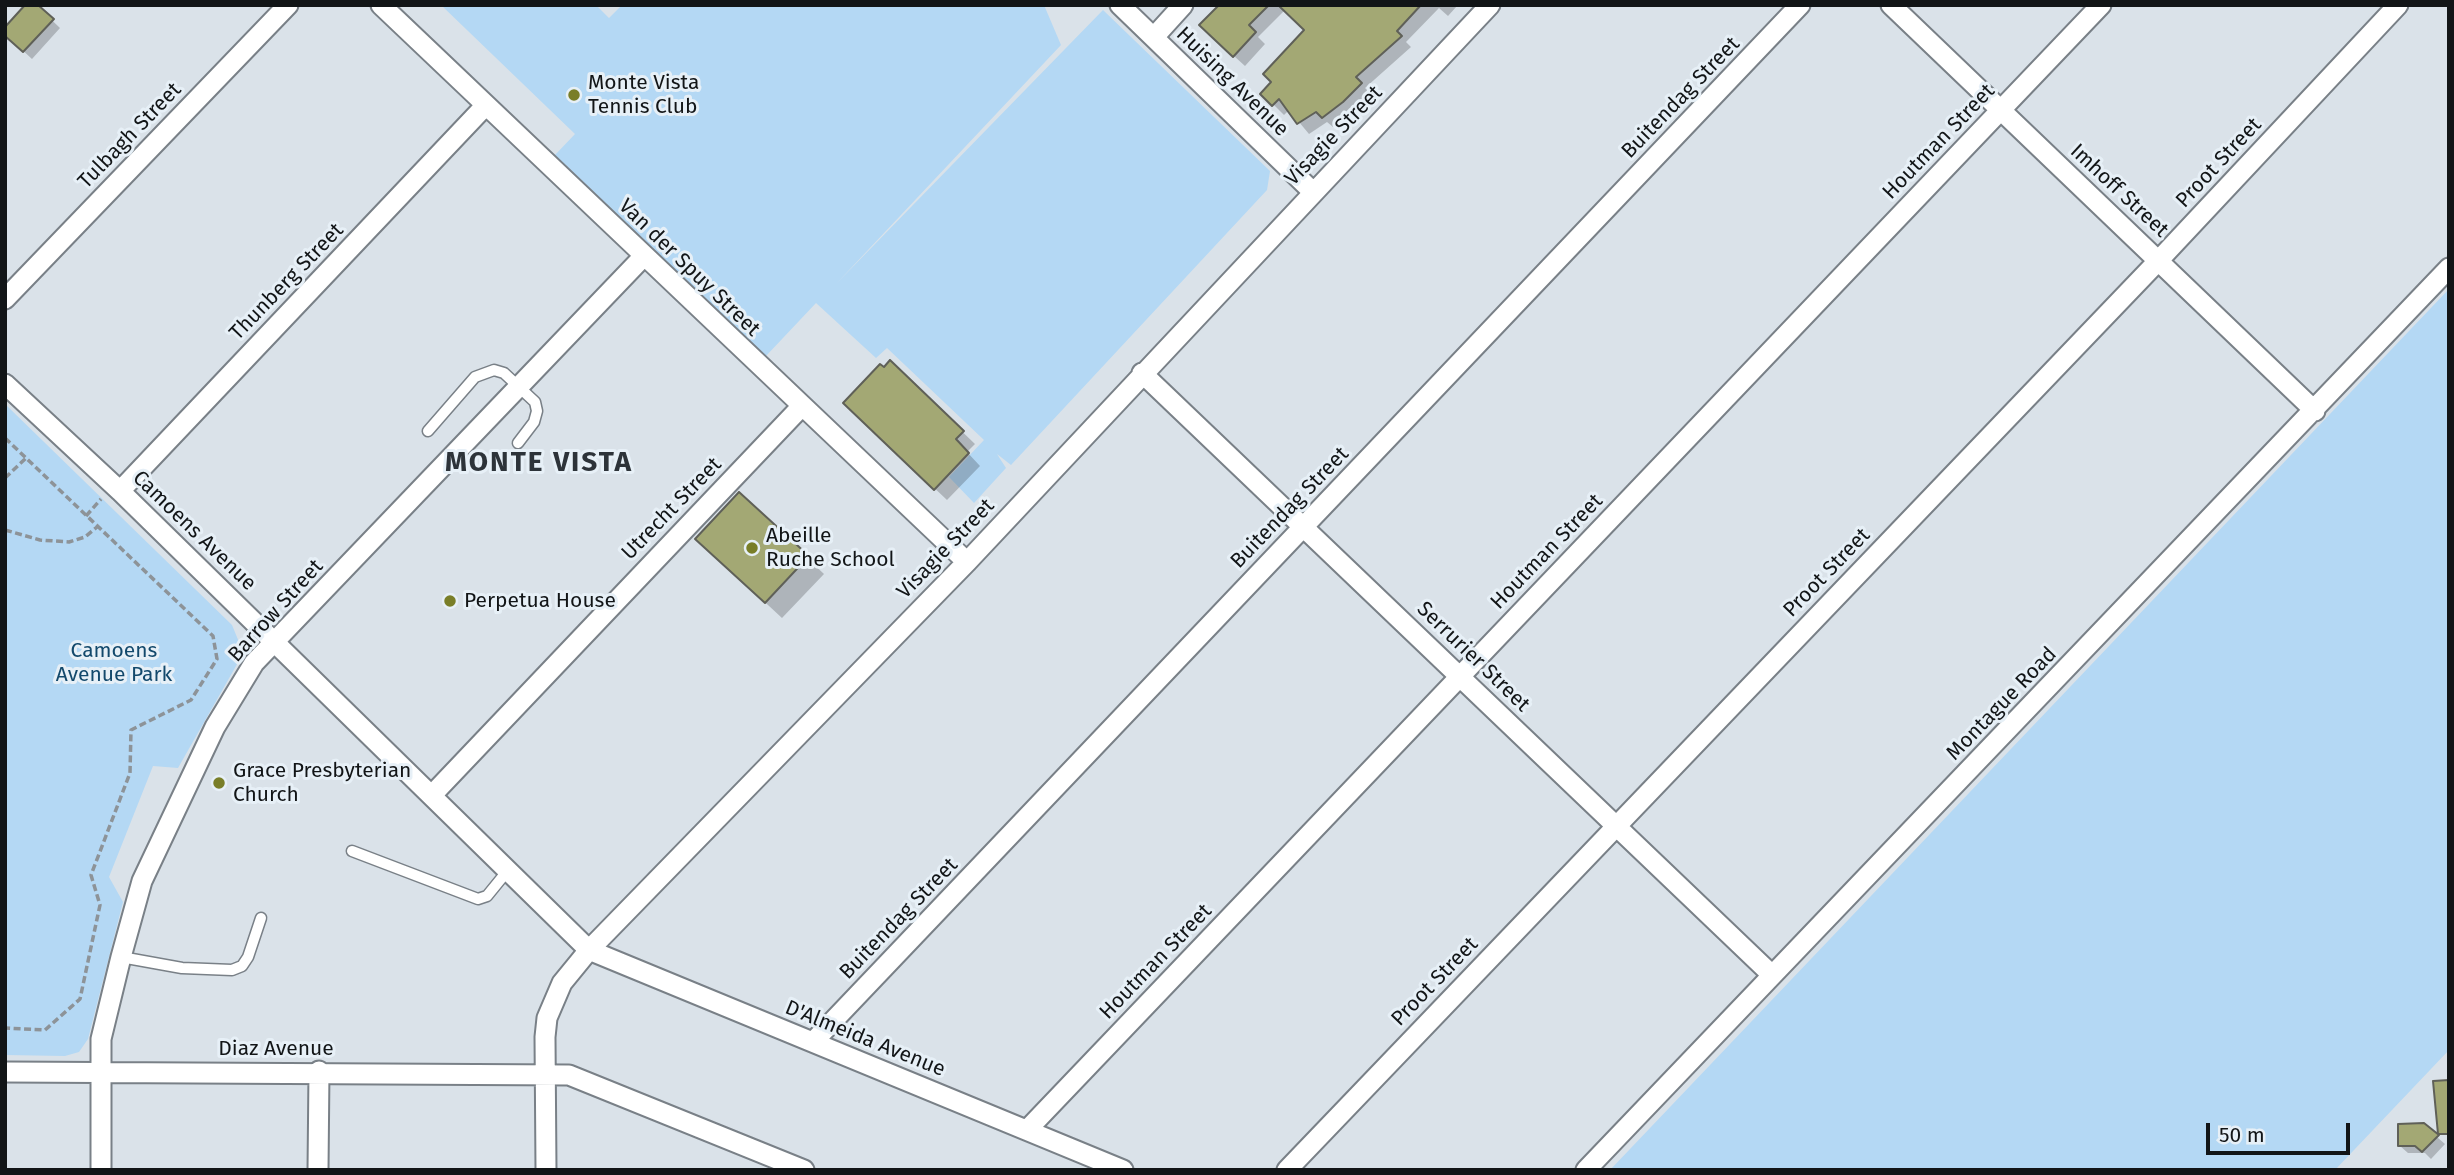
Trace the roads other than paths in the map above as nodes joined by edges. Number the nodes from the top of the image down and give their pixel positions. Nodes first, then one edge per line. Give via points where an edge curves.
1 (288, 5) edge
2 (381, 5) edge
3 (1120, 5) edge
4 (1183, 5) edge
5 (1490, 5) edge
6 (1800, 5) edge
7 (1891, 5) edge
8 (2101, 5) edge
9 (2399, 5) edge
10 (1154, 37) junction
11 (486, 105) junction
12 (2001, 110) junction
13 (1312, 191) junction
14 (643, 257) junction
15 (2159, 260) junction
16 (2449, 268) edge
17 (5, 299) edge
18 (1142, 373) junction
19 (5, 384) edge
20 (521, 386) junction
21 (801, 407) junction
22 (2315, 411) junction
23 (428, 431) dead end
24 (518, 443) dead end
25 (120, 491) junction
26 (1304, 527) junction
27 (967, 562) junction
28 (275, 642) junction
29 (1460, 676) junction
30 (432, 795) junction
31 (1616, 825) junction
32 (352, 851) dead end
33 (509, 869) junction
34 (261, 918) dead end
35 (589, 950) junction
36 (121, 957) junction
37 (1772, 975) junction
38 (813, 1042) junction
39 (102, 1071) junction
40 (5, 1072) edge
41 (318, 1072) junction
42 (546, 1073) junction
43 (1027, 1130) junction
44 (770, 1163) edge
45 (101, 1170) edge
46 (318, 1170) edge
47 (546, 1170) edge
48 (804, 1170) edge
49 (1123, 1170) edge
50 (1287, 1170) edge
51 (1586, 1170) edge

1 - 17 street, Tulbagh Street
2 - 11 street, Van der Spuy Street
3 - 10 street, Huising Avenue
4 - 10 street
5 - 13 street, Visagie Street
6 - 26 street, Buitendag Street
7 - 12 street, Imhoff Street
8 - 12 street, Houtman Street
9 - 15 street, Proot Street
10 - 13 street, Huising Avenue
11 - 14 street, Van der Spuy Street
11 - 25 street, Thunberg Street
12 - 15 street, Imhoff Street
12 - 29 street, Houtman Street
13 - 18 street, Visagie Street
14 - 20 street, Barrow Street
14 - 21 street, Van der Spuy Street
15 - 22 street, Imhoff Street
15 - 31 street, Proot Street
16 - 22 street, Montague Road
18 - 26 street, Serrurier Street
18 - 27 street, Visagie Street
19 - 25 street, Camoens Avenue
20 - 23 lane via 494,370 475,377
20 - 24 lane via 537,411
20 - 28 street, Barrow Street
21 - 27 street, Van der Spuy Street
21 - 30 street, Utrecht Street
22 - 37 street, Montague Road
25 - 28 street, Camoens Avenue
26 - 29 street, Serrurier Street
26 - 38 street, Buitendag Street
27 - 35 street, Visagie Street
28 - 30 street, Camoens Avenue
28 - 36 street, Barrow Street via 254,663 215,727 142,881
29 - 31 street, Serrurier Street
29 - 43 street, Houtman Street
30 - 33 street, Camoens Avenue
31 - 37 street, Serrurier Street
31 - 50 street, Proot Street
32 - 33 lane via 478,899 487,896
33 - 35 street, Camoens Avenue
34 - 36 lane via 248,957 232,970 182,968
35 - 38 street, D'Almeida Avenue
35 - 42 street, Visagie Street via 553,1001 546,1027
36 - 39 street, Barrow Street via 101,1039
37 - 51 street, Montague Road
38 - 43 street, D'Almeida Avenue
39 - 40 street, Diaz Avenue
39 - 41 street, Diaz Avenue
39 - 45 street, Barrow Street
41 - 42 street, Diaz Avenue
41 - 46 street
42 - 44 street via 569,1075
42 - 47 street, Visagie Street
43 - 49 street, D'Almeida Avenue
44 - 48 street

